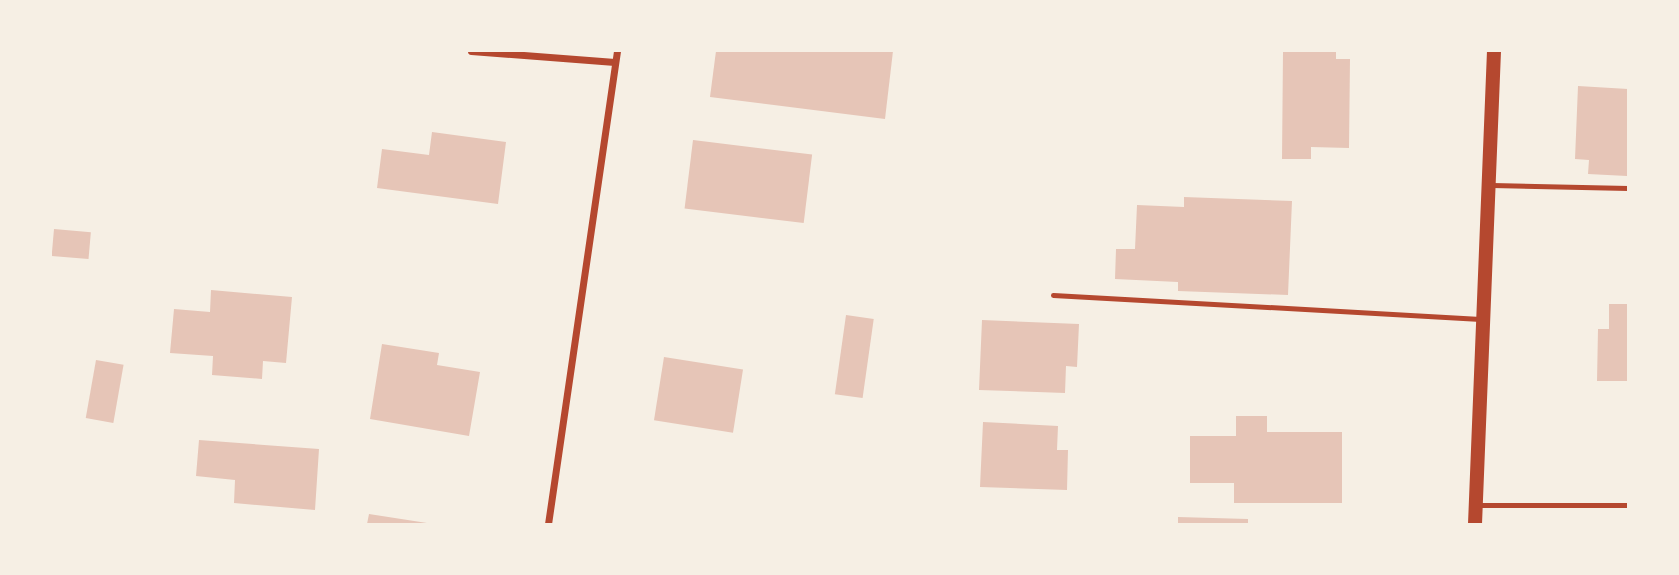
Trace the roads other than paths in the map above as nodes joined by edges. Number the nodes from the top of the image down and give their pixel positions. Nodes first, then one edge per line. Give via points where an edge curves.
1 (471, 51) edge
2 (617, 51) edge
3 (1494, 51) edge
4 (615, 62) junction
5 (1489, 185) junction
6 (1628, 188) edge
7 (1053, 295) dead end
8 (1483, 319) junction
9 (1476, 505) junction
10 (1628, 505) edge
11 (548, 524) edge
12 (1475, 524) edge

1 - 4 street
2 - 4 street
3 - 5 main road
4 - 11 street
5 - 6 lane
5 - 8 main road
7 - 8 lane
8 - 9 main road
9 - 10 lane
9 - 12 main road

